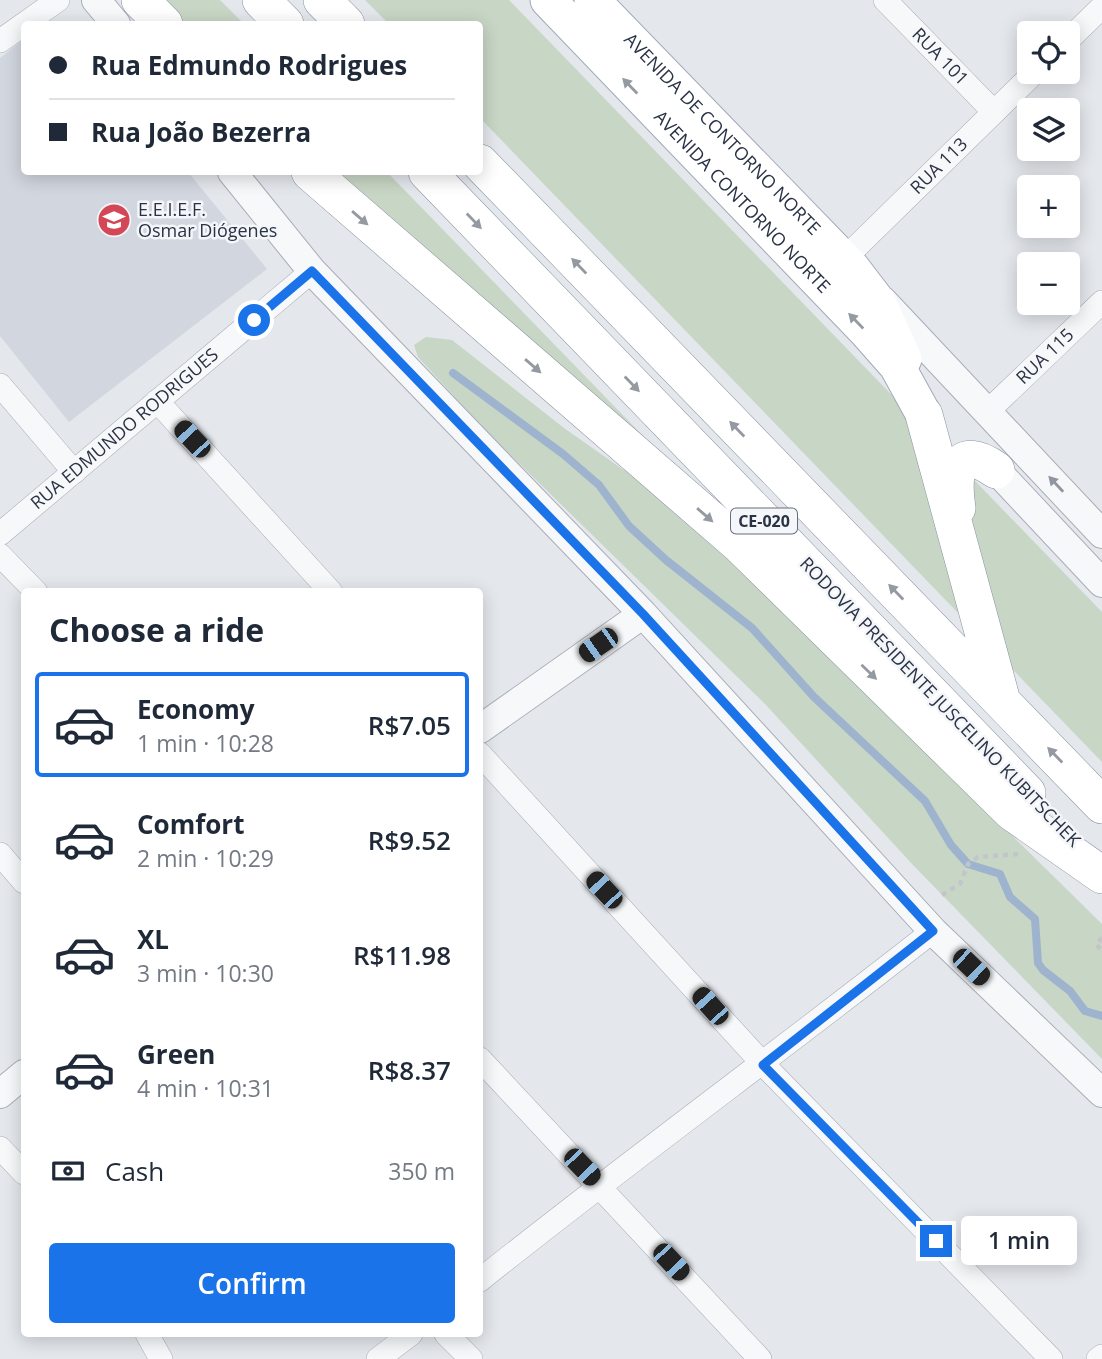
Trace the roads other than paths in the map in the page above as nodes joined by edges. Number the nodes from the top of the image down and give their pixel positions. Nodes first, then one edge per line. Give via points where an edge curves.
1 (58, 0) edge
2 (96, 0) edge
3 (140, 0) edge
4 (261, 0) edge
5 (322, 0) edge
6 (548, 0) edge
7 (592, 0) edge
8 (885, 0) edge
9 (1102, 7) edge
10 (28, 21) edge
11 (114, 21) edge
12 (161, 21) edge
13 (282, 21) edge
14 (343, 21) edge
15 (21, 26) edge
16 (1080, 28) edge
17 (0, 41) edge
18 (1023, 84) edge
19 (994, 112) junction
20 (483, 166) edge
21 (234, 175) edge
22 (313, 175) edge
23 (430, 175) edge
24 (848, 264) junction
25 (312, 271) junction
26 (1102, 302) edge
27 (0, 385) edge
28 (157, 401) junction
29 (988, 411) junction
30 (924, 415) junction
31 (996, 470) joint
32 (74, 472) junction
33 (0, 534) edge
34 (1102, 534) edge
35 (0, 555) edge
36 (1102, 583) edge
37 (32, 588) edge
38 (327, 588) edge
39 (972, 598) junction
40 (643, 614) junction
41 (1002, 700) junction
42 (483, 727) edge
43 (483, 757) edge
44 (1102, 805) edge
45 (0, 854) edge
46 (1102, 873) edge
47 (21, 878) edge
48 (933, 931) junction
49 (483, 1062) edge
50 (763, 1065) junction
51 (21, 1076) edge
52 (1102, 1093) edge
53 (0, 1094) edge
54 (0, 1148) edge
55 (21, 1170) edge
56 (600, 1185) junction
57 (483, 1278) edge
58 (149, 1337) edge
59 (407, 1337) edge
60 (449, 1337) edge
61 (1102, 1356) edge
62 (162, 1359) edge
63 (378, 1359) edge
64 (471, 1359) edge
65 (760, 1359) edge
66 (1051, 1359) edge
67 (1098, 1359) edge

1 - 10 street
2 - 11 street
3 - 12 highway
4 - 13 highway
5 - 14 highway
30 -> 6 main road, AVENIDA CONTORNO NORTE via 897,366 867,332
7 - 24 main road, AVENIDA DE CONTORNO NORTE
8 - 19 street, RUA 101
9 - 16 street
15 - 17 street
18 - 19 street, RUA 113
19 - 24 street, RUA 113
41 -> 20 highway, CE-020
21 - 25 street
22 -> 46 highway via 740,545 1012,812
23 -> 46 highway, RODOVIA PRESIDENTE JUSCELINO KUBITSCHEK / CE-020
24 - 29 street, AVENIDA CONTORNO NORTE
24 - 30 main road, AVENIDA DE CONTORNO NORTE via 890,324
25 - 28 street, RUA EDMUNDO RODRIGUES
25 - 40 street
26 - 29 street, RUA 115
27 - 32 street
28 - 32 street, RUA EDMUNDO RODRIGUES
28 - 38 street
34 -> 29 street, AVENIDA CONTORNO NORTE
30 - 39 highway
31 - 36 street
31 - 39 highway via 968,460 954,471
32 - 33 street, RUA EDMUNDO RODRIGUES
35 - 37 street
39 - 41 highway
40 - 42 street
40 - 48 street
44 -> 41 highway, CE-020
43 - 50 street
45 - 47 street
48 - 50 street
48 - 52 street
49 - 56 street
50 - 56 street
50 - 66 street
51 - 53 street
54 - 55 street
56 - 57 street
56 - 65 street
58 - 62 street
59 - 63 street
60 - 64 street
61 - 67 street

